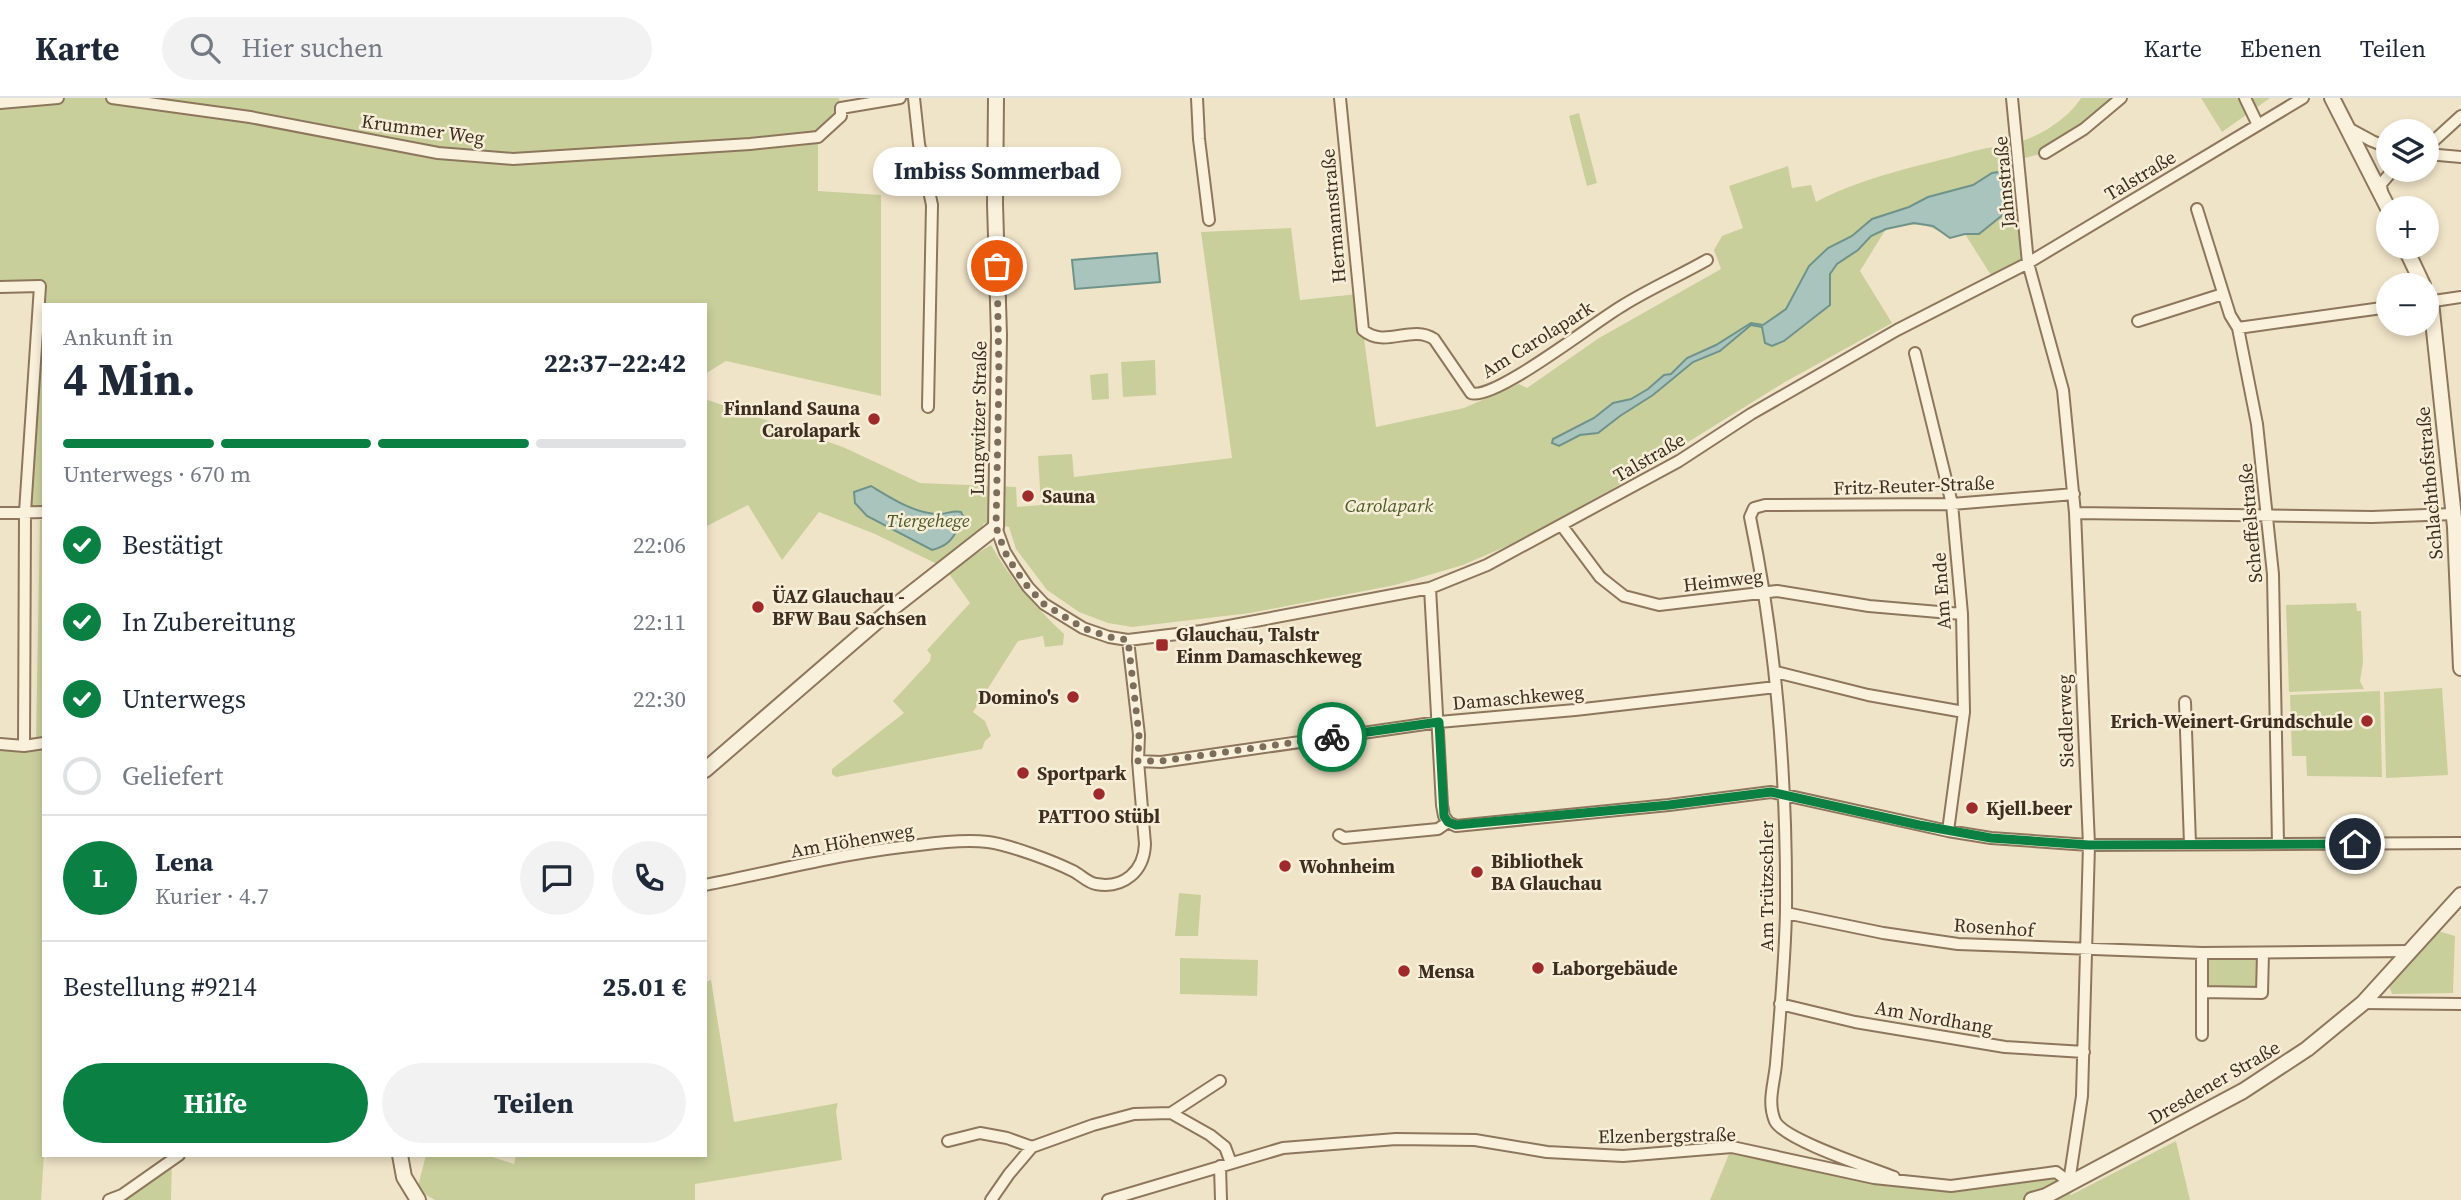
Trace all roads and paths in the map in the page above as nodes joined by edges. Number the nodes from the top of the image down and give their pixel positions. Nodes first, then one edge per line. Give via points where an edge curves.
1 (58, 98) edge
2 (112, 98) edge
3 (900, 98) edge
4 (914, 98) edge
5 (996, 98) edge
6 (1197, 98) edge
7 (1340, 98) edge
8 (2012, 98) edge
9 (2121, 98) edge
10 (2245, 98) edge
11 (2303, 98) edge
12 (2332, 98) edge
13 (0, 103) edge
14 (2461, 116) edge
15 (2258, 125) junction
16 (2348, 128) junction
17 (2439, 136) edge
18 (2376, 143) edge
19 (2045, 153) dead end
20 (2439, 154) edge
21 (2461, 157) edge
22 (2382, 196) edge
23 (2197, 209) dead end
24 (1209, 220) dead end
25 (1707, 260) dead end
26 (2028, 262) junction
27 (0, 287) edge
28 (2223, 294) junction
29 (2461, 297) edge
30 (2439, 299) edge
31 (2376, 309) edge
32 (2138, 321) dead end
33 (2238, 328) junction
34 (1363, 330) joint
35 (2433, 336) edge
36 (1915, 353) dead end
37 (928, 407) dead end
38 (2074, 494) junction
39 (1952, 504) junction
40 (1754, 508) joint
41 (25, 512) junction
42 (42, 512) edge
43 (0, 513) edge
44 (2075, 513) junction
45 (2268, 516) junction
46 (2456, 523) edge
47 (1562, 526) junction
48 (996, 527) junction
49 (1430, 587) junction
50 (1765, 592) junction
51 (1962, 614) junction
52 (1128, 640) junction
53 (2461, 668) edge
54 (1776, 672) junction
55 (1776, 687) junction
56 (2185, 702) dead end
57 (1964, 712) junction
58 (1439, 722) junction
59 (42, 743) edge
60 (0, 744) edge
61 (24, 746) junction
62 (1138, 761) junction
63 (707, 768) edge
64 (1784, 795) junction
65 (1448, 822) junction
66 (1948, 831) junction
67 (1339, 835) dead end
68 (2461, 843) edge
69 (2190, 844) junction
70 (2278, 844) junction
71 (2089, 845) junction
72 (707, 885) edge
73 (2458, 902) edge
74 (1786, 913) junction
75 (2086, 950) junction
76 (2410, 951) junction
77 (2202, 953) junction
78 (2263, 953) junction
79 (2202, 992) junction
80 (2363, 1003) junction
81 (1780, 1004) junction
82 (2461, 1004) edge
83 (2202, 1035) dead end
84 (2084, 1052) junction
85 (1220, 1081) dead end
86 (1171, 1113) junction
87 (948, 1141) dead end
88 (1032, 1147) junction
89 (175, 1157) edge
90 (400, 1157) edge
91 (1225, 1165) junction
92 (1906, 1182) junction
93 (2069, 1182) junction
94 (109, 1200) edge
95 (418, 1200) edge
96 (991, 1200) edge
97 (1108, 1200) edge
98 (1221, 1200) edge
99 (2032, 1200) edge

1 - 13 street
2 - 3 street, Krummer Weg via 250,117 438,153 513,159 818,137 841,116 841,108
4 - 37 street via 932,205
5 - 48 street, Lungwitzer Straße
6 - 24 street
7 - 34 street, Hermannstraße
8 - 26 street, Jahnstraße
9 - 19 street via 2084,130
10 - 15 street
11 - 15 street, Talstraße
12 - 16 street
14 - 17 street
15 - 26 street, Talstraße
16 - 18 street
16 - 22 street
20 - 21 street
23 - 28 street, Scheffelstraße
25 - 34 street, Am Carolapark via 1622,306 1483,394 1465,388 1427,335 1383,339
26 - 38 street, Siedlerweg via 2063,390
26 - 47 street, Talstraße via 1897,330
27 - 41 street via 40,286
28 - 32 street
28 - 33 street, Scheffelstraße
29 - 30 street
31 - 33 street
33 - 45 street, Scheffelstraße via 2258,424
35 - 46 street, Schlachthofstraße
36 - 39 street, Am Ende
38 - 39 street, Fritz-Reuter-Straße
38 - 44 street, Siedlerweg
39 - 40 street, Fritz-Reuter-Straße
39 - 51 street, Am Ende
40 - 50 street, Am Trützschler via 1750,517
41 - 42 street
41 - 43 street
41 - 61 street
44 - 45 street
44 - 71 street, Siedlerweg
45 - 46 street via 2394,517
45 - 70 street, Scheffelstraße
46 - 53 street, Schlachthofstraße
47 - 49 street, Talstraße via 1487,565
47 - 50 street, Heimweg via 1600,578 1624,596 1659,605
48 - 52 street, Talstraße via 1015,569 1044,604 1083,628
48 - 63 street via 890,610
49 - 52 street, Talstraße via 1202,631
49 - 58 street
50 - 51 street, Heimweg
50 - 54 street, Am Trützschler
51 - 57 street, Am Ende
52 - 62 street, Am Höhenweg
54 - 55 street, Am Trützschler
54 - 57 street
55 - 58 street, Damaschkeweg
55 - 64 street, Am Trützschler
56 - 69 street
57 - 66 street, Am Ende
58 - 62 street, Damaschkeweg
58 - 65 street
59 - 61 street
60 - 61 street
62 - 72 street, Am Höhenweg via 1145,857 1137,871 1110,886 1093,884 1072,871 987,842 870,850
64 - 65 street via 1771,792 1456,825
64 - 66 street
64 - 74 street, Am Trützschler
65 - 67 street via 1438,829
66 - 71 street
68 - 70 street
69 - 70 street
69 - 71 street
71 - 75 street, Siedlerweg
73 - 76 street, Dresdener Straße
74 - 75 street, Rosenhof via 1958,944
74 - 81 street, Am Trützschler
75 - 77 street, Rosenhof
75 - 84 street, Siedlerweg
76 - 78 street, Rosenhof
76 - 80 street, Dresdener Straße
77 - 78 street, Rosenhof
77 - 79 street
78 - 79 street via 2262,993
79 - 83 street
80 - 82 street
80 - 93 street, Dresdener Straße via 2263,1080
81 - 84 street, Am Nordhang via 1855,1022 2005,1047
81 - 92 street, Am Trützschler via 1770,1104 1777,1124 1795,1138
84 - 93 street, Siedlerweg
85 - 86 street
86 - 88 street via 1134,1114
86 - 91 street via 1225,1147
87 - 88 street via 980,1133
88 - 96 street
89 - 94 street
90 - 95 street via 404,1177
91 - 92 street, Elzenbergstraße via 1283,1148 1396,1139 1475,1140 1547,1152 1623,1156 1732,1147
91 - 97 street, Elzenbergstraße
91 - 98 street
92 - 93 street, Elzenbergstraße via 1951,1186 2056,1172
93 - 99 street, Dresdener Straße

